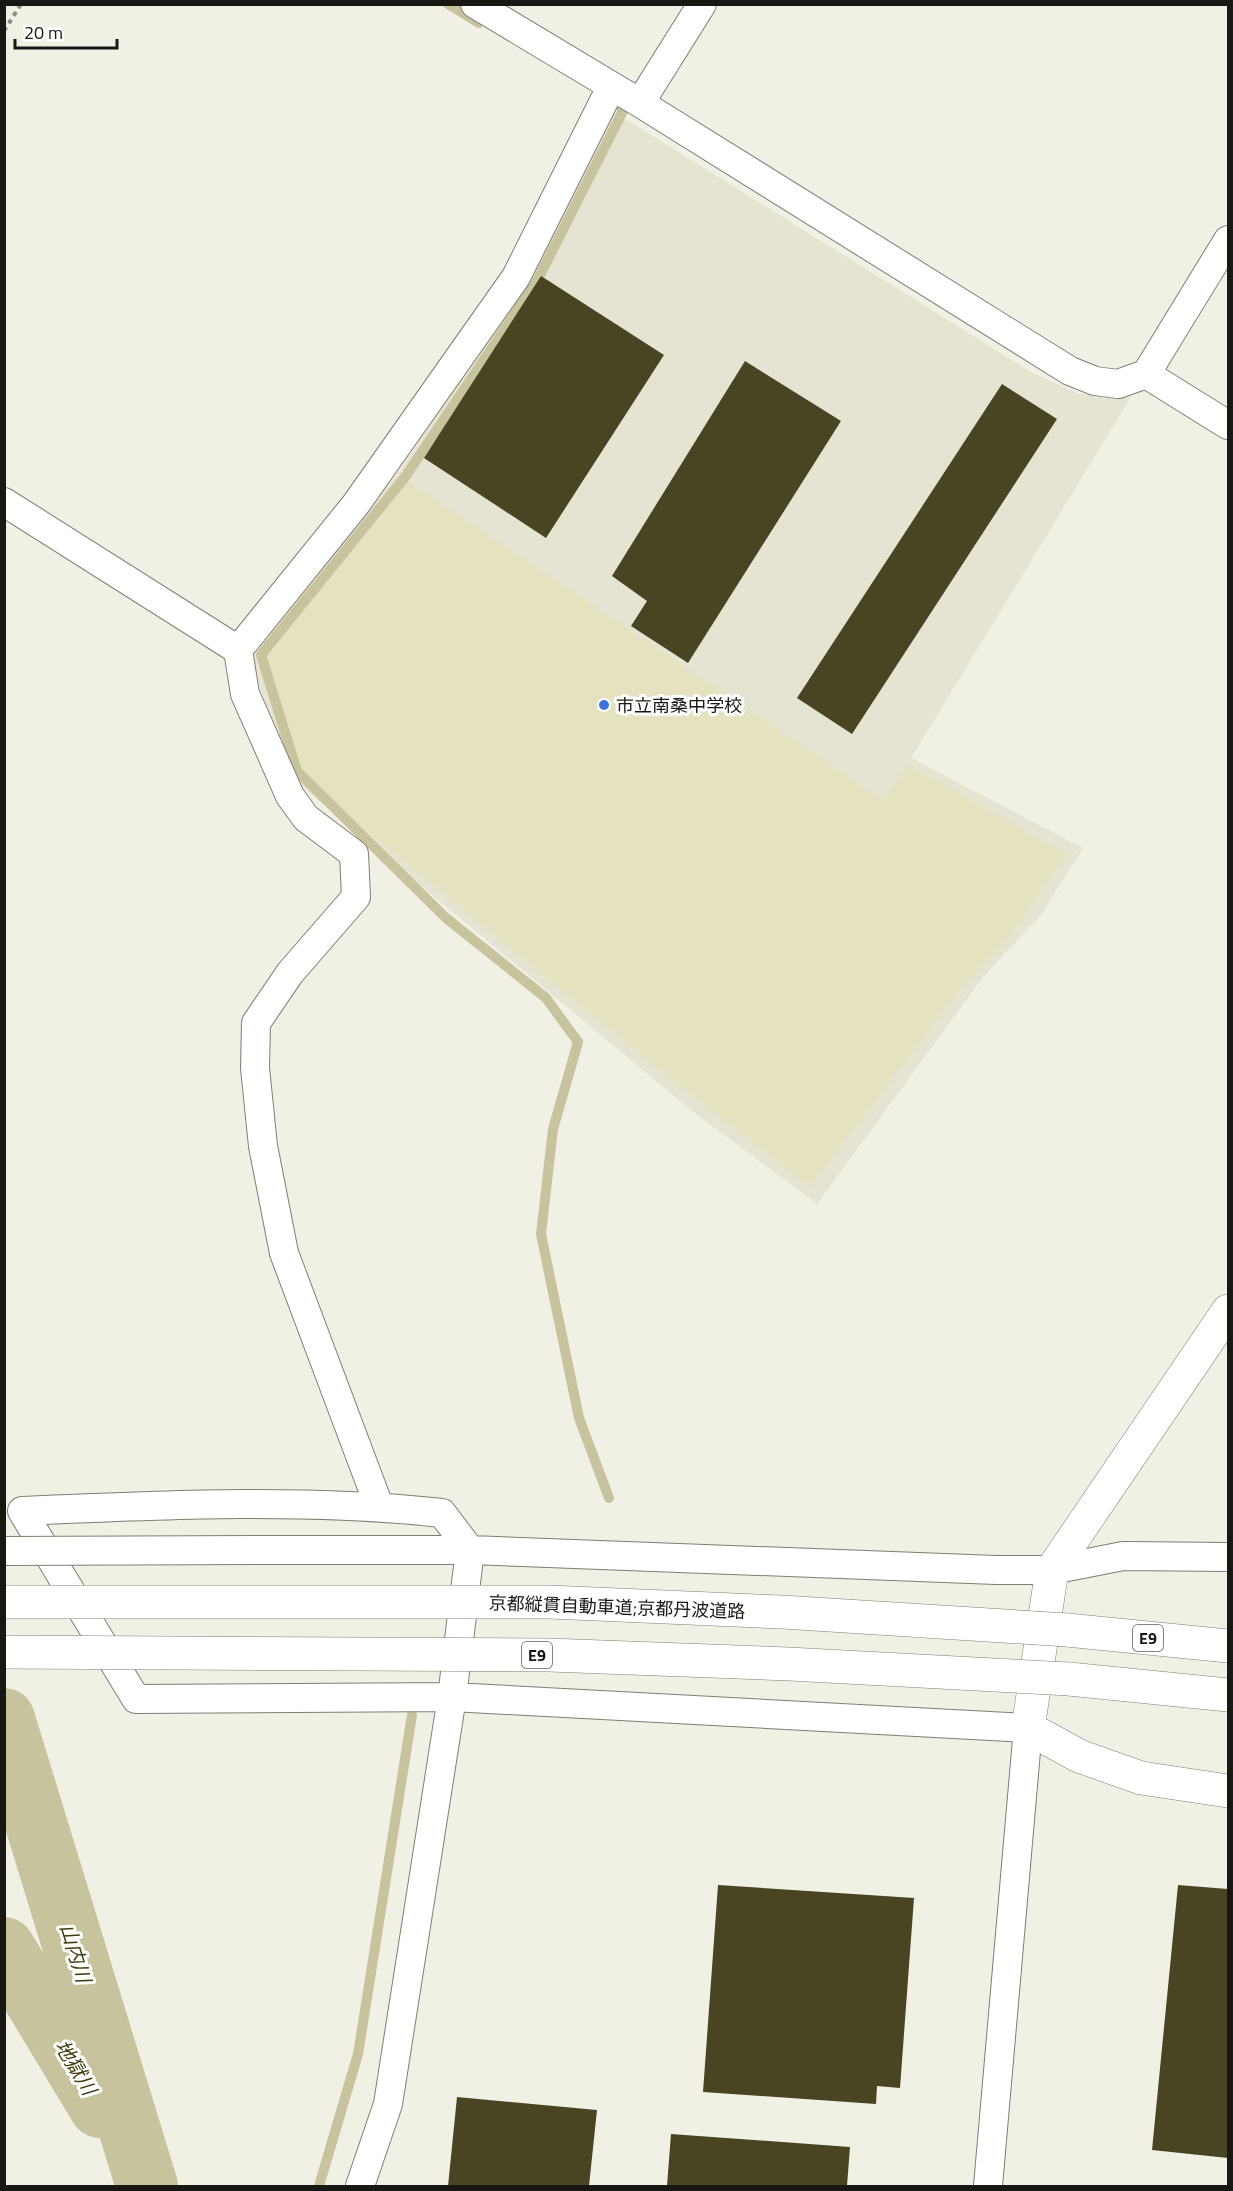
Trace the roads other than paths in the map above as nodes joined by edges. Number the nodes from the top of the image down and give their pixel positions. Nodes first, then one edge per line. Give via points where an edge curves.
1 (474, 4) edge
2 (702, 4) edge
3 (610, 87) junction
4 (640, 103) junction
5 (1228, 240) edge
6 (1146, 374) junction
7 (1228, 425) edge
8 (4, 502) edge
9 (238, 650) junction
10 (1228, 1311) edge
11 (379, 1506) junction
12 (470, 1550) junction
13 (4, 1551) edge
14 (1228, 1557) edge
15 (1052, 1570) junction
16 (4, 1602) edge
17 (1228, 1646) edge
18 (4, 1653) edge
19 (1228, 1695) edge
20 (452, 1697) junction
21 (1028, 1728) junction
22 (1228, 1791) edge
23 (360, 2187) edge
24 (988, 2187) edge

1 - 3 street
2 - 4 street
3 - 4 street
3 - 9 street via 516,277 356,504
4 - 6 street via 1070,371 1095,381 1118,384
5 - 6 street
6 - 7 street
8 - 9 street
9 - 11 street via 245,694 290,796 306,818 354,854 356,897 290,973 256,1023 255,1068 263,1146 284,1253
10 - 15 main road
11 - 12 street via 442,1513
11 - 20 street via 141,1506 22,1511 136,1699
12 - 13 street, bridge
12 - 15 street
12 - 20 street
14 - 15 street via 1123,1556
15 - 21 main road
16 - 17 main road, 京都縦貫自動車道;京都丹波道路 / E9, bridge via 549,1602 1067,1630
18 - 19 main road, E9, bridge via 549,1655 1069,1679
20 - 21 street
20 - 23 street via 388,2104
21 - 22 main road via 1079,1756 1141,1778
21 - 24 street

